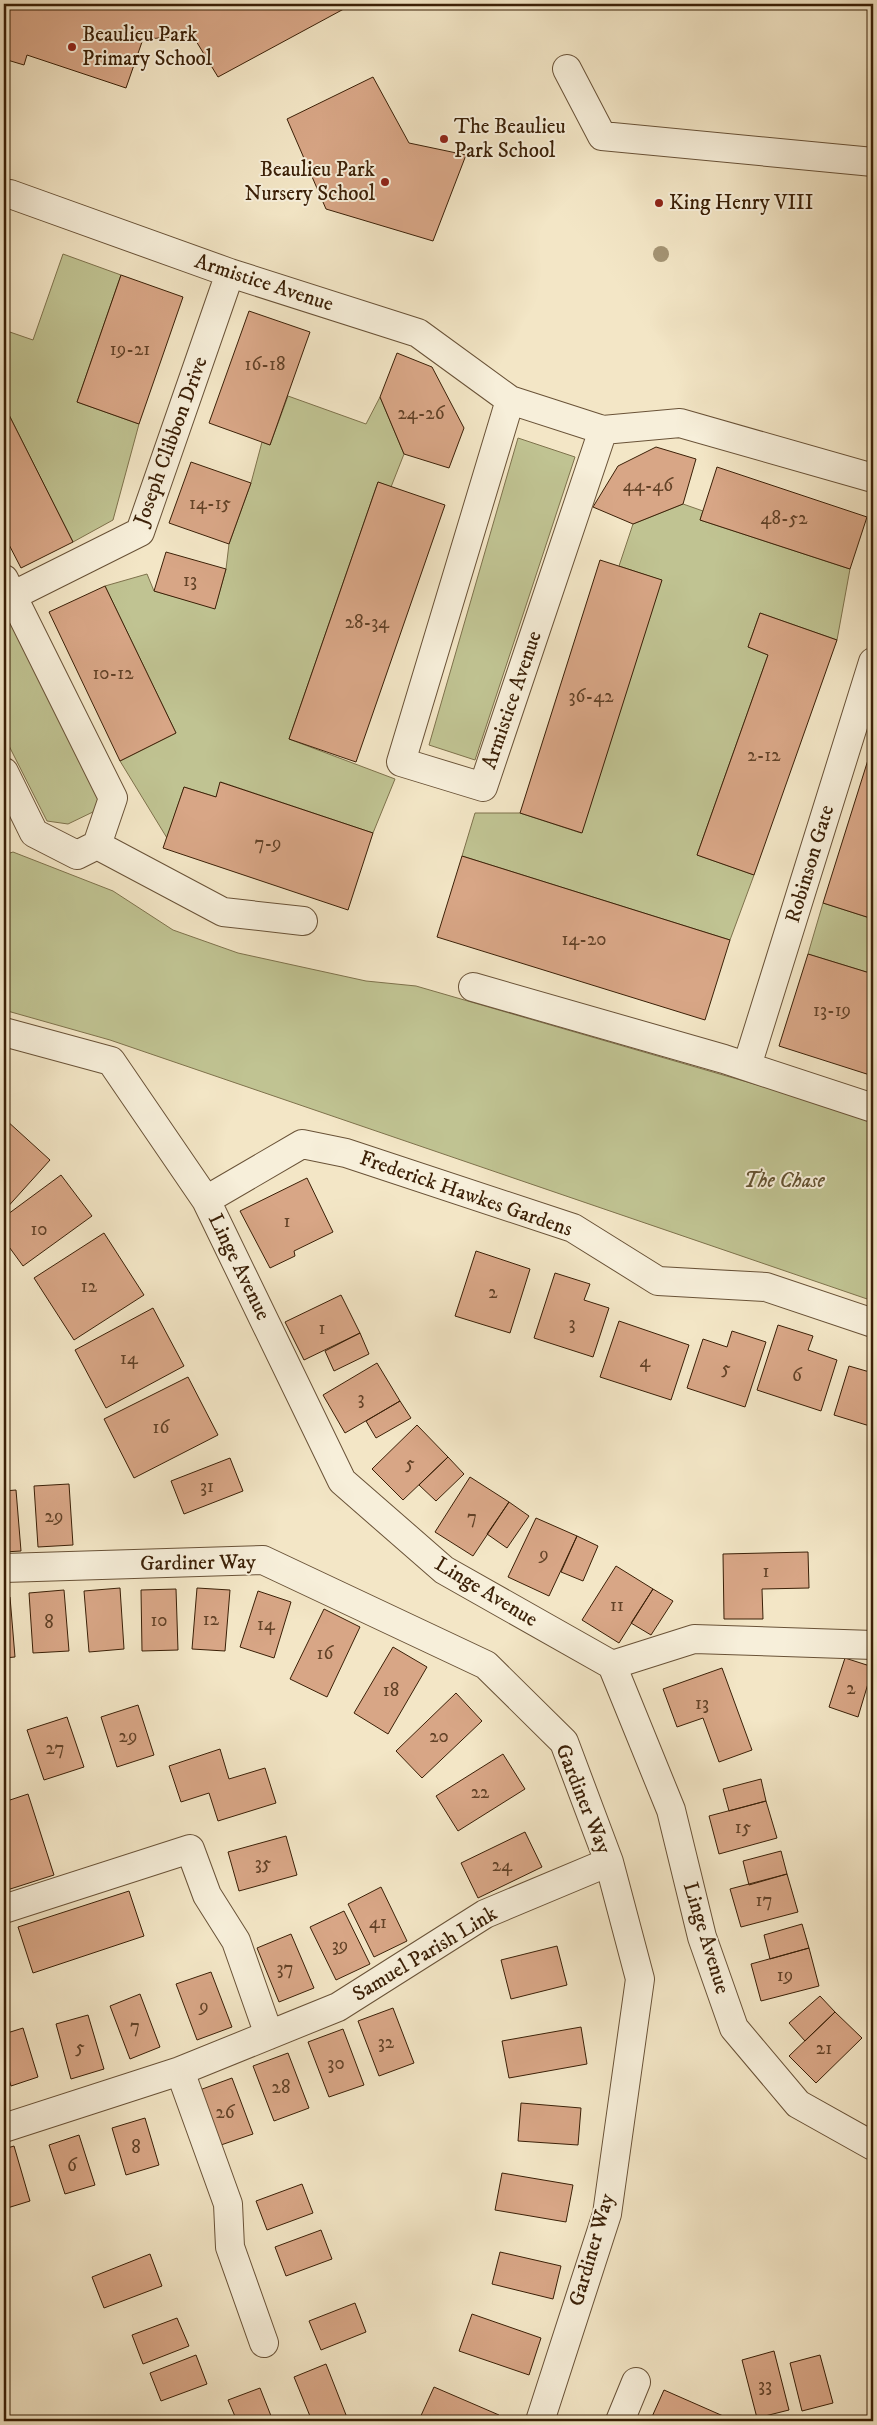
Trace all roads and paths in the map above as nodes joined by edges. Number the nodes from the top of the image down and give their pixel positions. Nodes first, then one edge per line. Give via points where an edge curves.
1 (566, 69) dead end
2 (873, 162) edge
3 (4, 194) edge
4 (230, 273) junction
5 (510, 400) junction
6 (603, 430) junction
7 (873, 478) edge
8 (8, 588) edge
9 (873, 662) edge
10 (4, 772) edge
11 (97, 845) junction
12 (303, 921) dead end
13 (473, 987) dead end
14 (4, 1032) edge
15 (747, 1066) junction
16 (873, 1108) edge
17 (206, 1200) junction
18 (873, 1323) edge
19 (4, 1568) edge
20 (873, 1645) edge
21 (612, 1665) junction
22 (609, 1862) junction
23 (4, 1909) edge
24 (269, 2035) junction
25 (180, 2071) junction
26 (4, 2128) edge
27 (873, 2146) edge
28 (264, 2343) dead end
29 (636, 2382) dead end
30 (540, 2421) edge
31 (620, 2421) edge

1 - 2 street via 602,136
3 - 4 street, Armistice Avenue
4 - 5 street, Armistice Avenue via 418,333
4 - 8 street, Joseph Clibbon Drive via 140,532
5 - 6 street, Armistice Avenue
5 - 6 street, Armistice Avenue via 401,762 483,787
6 - 7 street, Armistice Avenue via 680,424
8 - 11 street, Joseph Clibbon Drive via 114,798
9 - 15 street, Robinson Gate
10 - 11 street via 34,833 77,855
11 - 12 street via 223,912
13 - 15 street
14 - 17 street, Linge Avenue via 111,1061
15 - 16 street
17 - 18 street, Frederick Hawkes Gardens via 302,1144 346,1153 573,1228 658,1280 766,1287
17 - 21 street, Linge Avenue via 342,1481 444,1570
19 - 22 street, Gardiner Way via 263,1560 486,1665 564,1742
20 - 21 street via 694,1639
21 - 27 street, Linge Avenue via 671,1810 702,1937 734,2028 798,2104
22 - 24 street, Samuel Parish Link via 485,1914 338,2007
22 - 30 street, Gardiner Way via 640,1979 606,2214
23 - 24 street via 190,1849 207,1895 236,1941
24 - 25 street, Samuel Parish Link
25 - 26 street, Samuel Parish Link
25 - 28 street via 228,2204 230,2247
29 - 31 street

